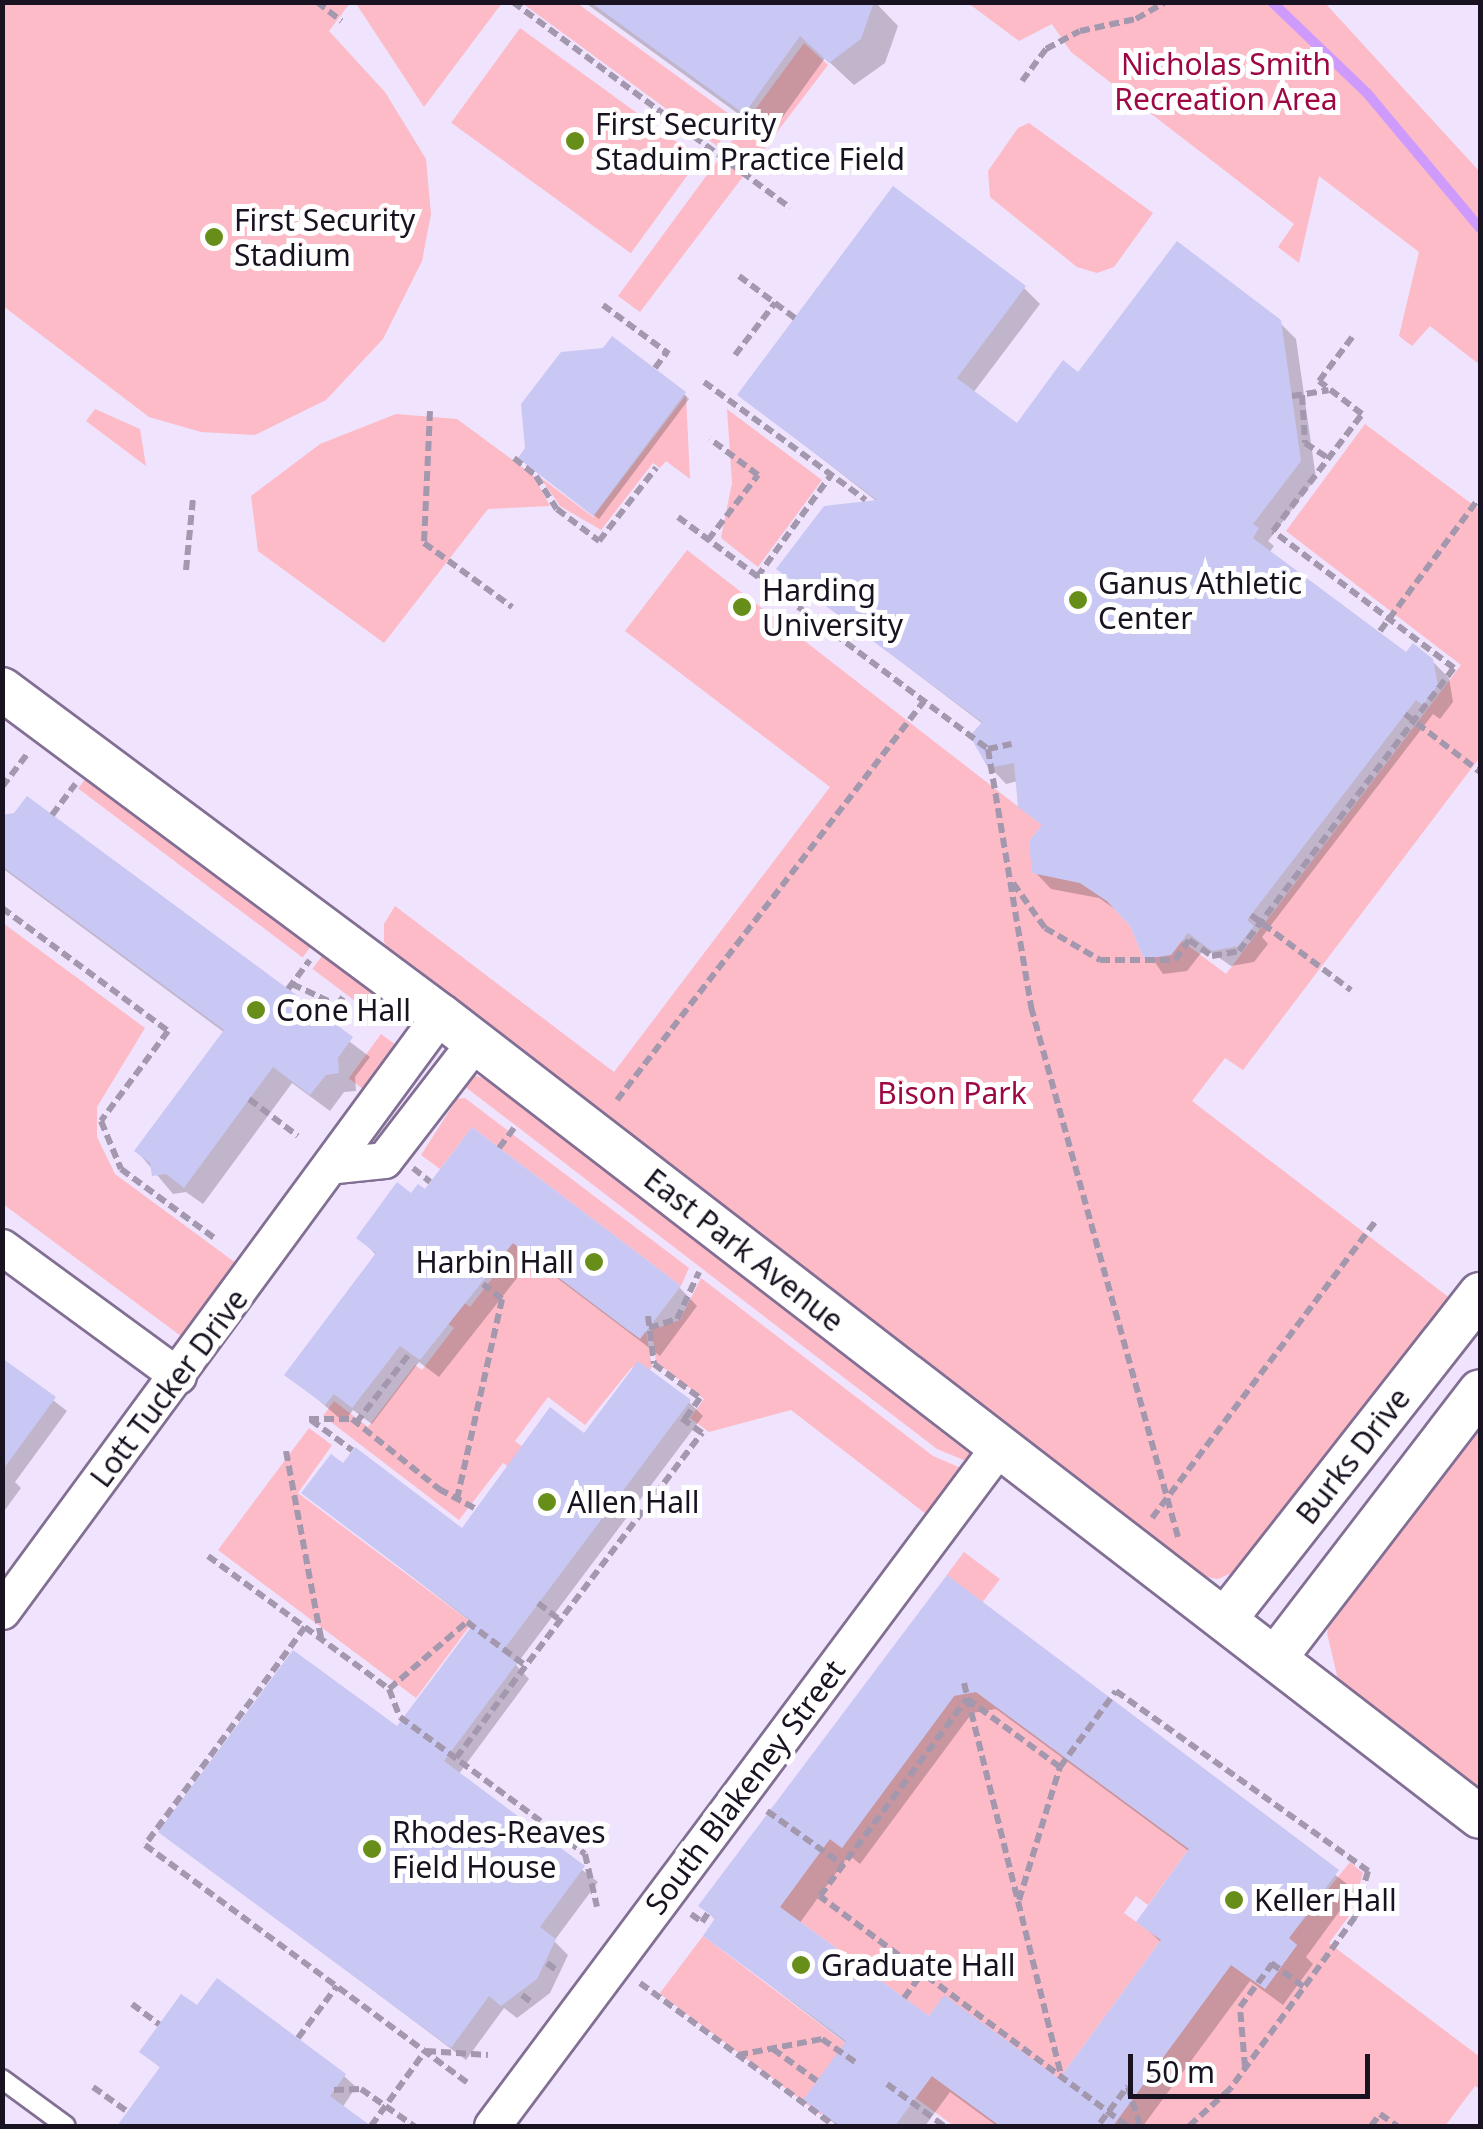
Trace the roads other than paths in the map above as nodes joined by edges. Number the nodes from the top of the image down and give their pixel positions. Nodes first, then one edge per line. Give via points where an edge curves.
1 (2, 688) edge
2 (457, 1028) junction
3 (2, 1247) edge
4 (1480, 1294) edge
5 (178, 1376) junction
6 (1480, 1391) edge
7 (998, 1448) junction
8 (2, 1611) edge
9 (1226, 1618) junction
10 (1276, 1657) junction
11 (1480, 1816) edge
12 (2, 2079) edge
13 (66, 2126) edge
14 (492, 2126) edge

1 - 2 street, East Park Avenue
2 - 5 street, Lott Tucker Drive
2 - 7 street, East Park Avenue
3 - 5 street
4 - 9 street, Burks Drive
5 - 8 street, Lott Tucker Drive
6 - 10 street, Burks Drive
7 - 9 street, East Park Avenue
7 - 14 street, South Blakeney Street
9 - 10 street, East Park Avenue
10 - 11 street, East Park Avenue
12 - 13 lane

